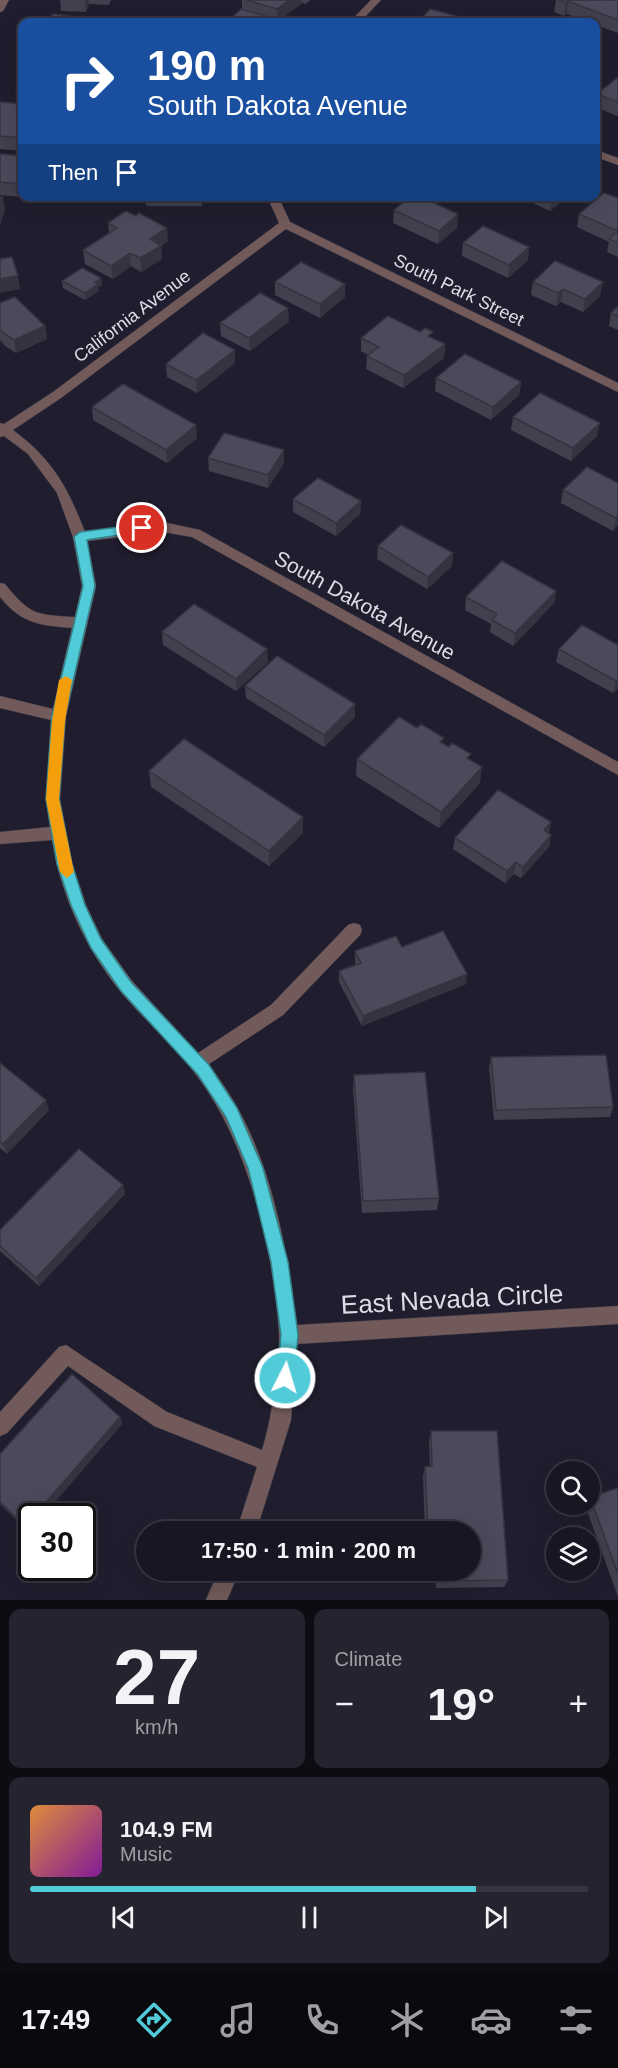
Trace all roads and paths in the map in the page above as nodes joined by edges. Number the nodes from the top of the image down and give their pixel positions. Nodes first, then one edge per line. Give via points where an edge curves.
1 (4, 0) edge
2 (376, 0) edge
3 (0, 9) edge
4 (359, 18) edge
5 (600, 155) edge
6 (618, 162) edge
7 (274, 201) edge
8 (285, 224) junction
9 (618, 388) edge
10 (1, 430) edge
11 (80, 537) junction
12 (0, 588) edge
13 (81, 623) junction
14 (0, 702) edge
15 (59, 716) junction
16 (618, 769) edge
17 (59, 833) junction
18 (0, 838) edge
19 (354, 930) dead end
20 (197, 1063) junction
21 (618, 1315) edge
22 (289, 1335) junction
23 (0, 1426) edge
24 (269, 1462) junction
25 (250, 1521) edge
26 (225, 1581) edge
27 (216, 1600) edge

1 - 3 street
2 - 4 street
5 - 6 street
7 - 8 street
8 - 9 street, South Park Street
8 - 10 street, California Avenue via 57,395
10 - 11 street via 32,452 48,471 63,492
11 - 13 street via 89,586
11 - 16 street, South Dakota Avenue via 163,527 195,533
12 - 13 street via 28,618
13 - 15 street
14 - 15 street
15 - 17 street via 52,799
17 - 18 street
17 - 20 street via 64,864 96,944 126,986
19 - 20 street via 277,1010
20 - 22 street via 231,1113 255,1168 279,1262
21 - 22 street, East Nevada Circle
22 - 24 street via 281,1420
23 - 24 street via 66,1354 161,1419
24 - 25 street
26 - 27 street

